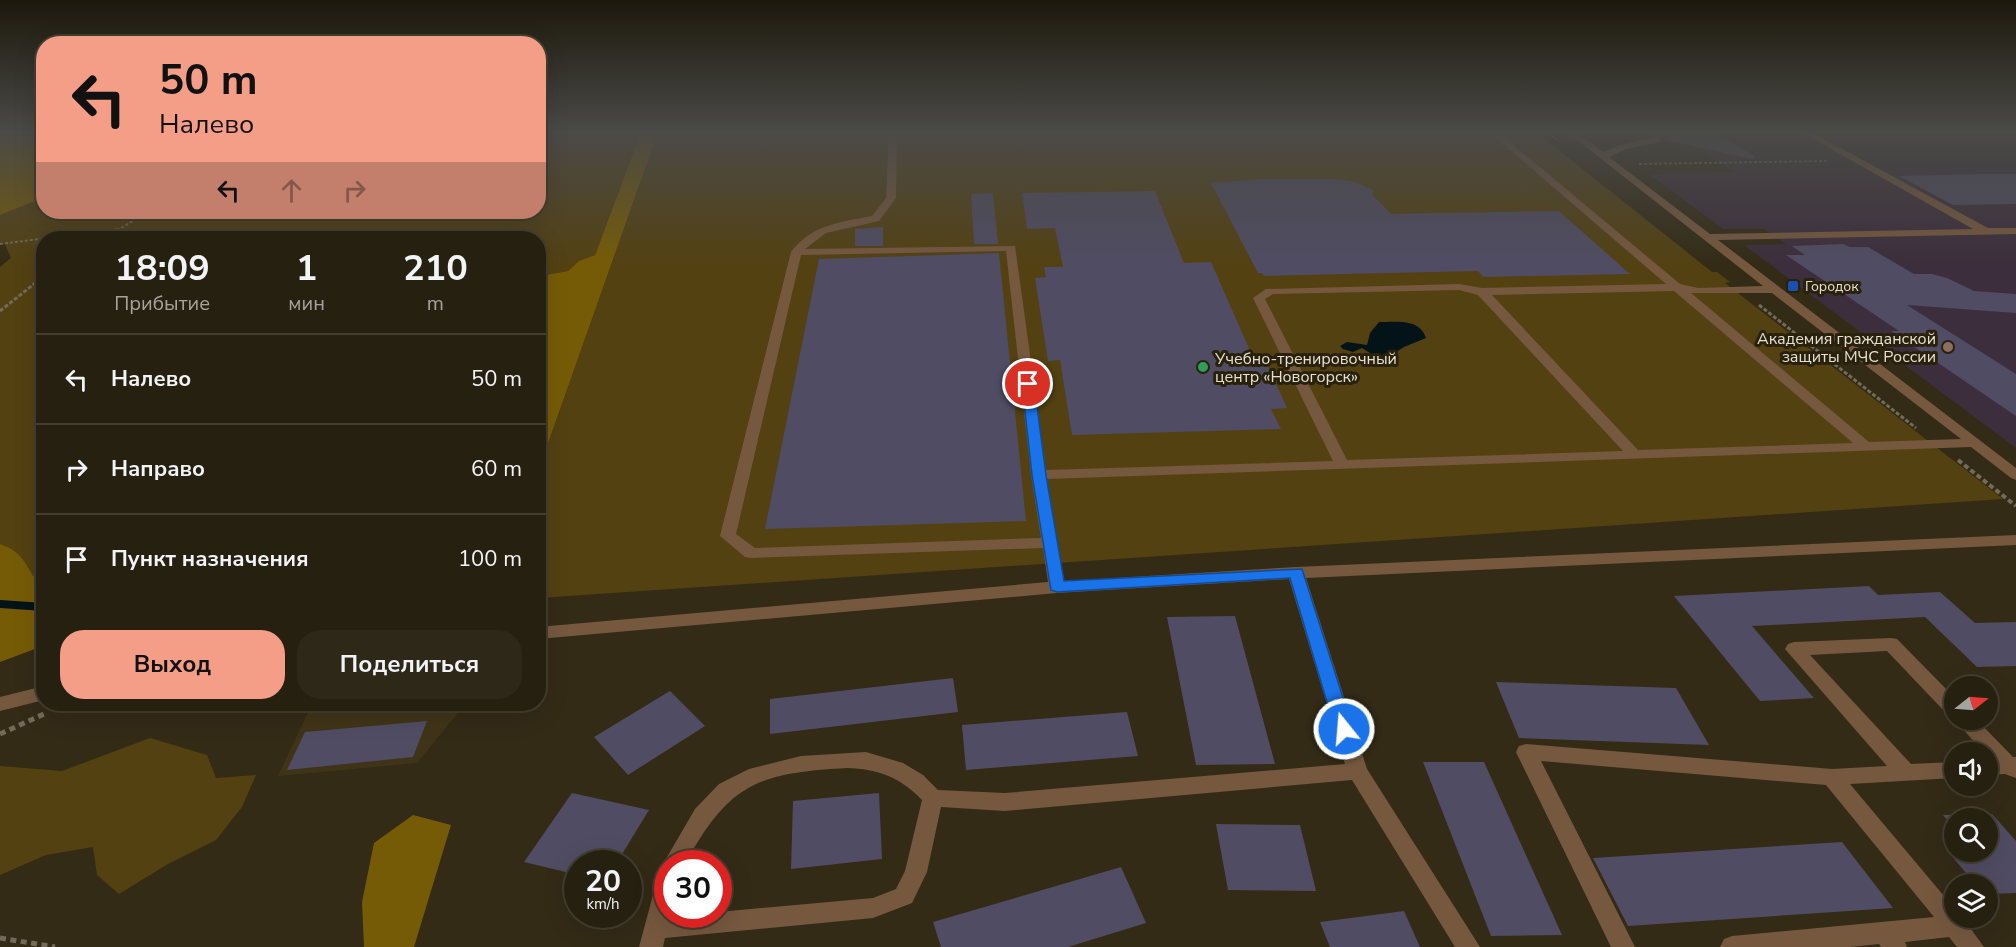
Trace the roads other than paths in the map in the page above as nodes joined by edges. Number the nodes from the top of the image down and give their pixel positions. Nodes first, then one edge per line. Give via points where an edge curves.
1 (892, 176) edge
2 (1545, 176) edge
3 (1628, 176) edge
4 (1886, 176) edge
5 (2016, 231) edge
6 (1987, 232) junction
7 (1707, 237) junction
8 (796, 252) junction
9 (1677, 287) junction
10 (1775, 289) junction
11 (1482, 292) junction
12 (1974, 443) junction
13 (1865, 446) junction
14 (1634, 454) junction
15 (1342, 464) junction
16 (1039, 475) junction
17 (2016, 475) edge
18 (2016, 540) edge
19 (1049, 543) junction
20 (1296, 573) junction
21 (1057, 587) junction
22 (546, 632) edge
23 (1944, 699) edge
24 (36, 702) edge
25 (0, 704) edge
26 (1975, 730) edge
27 (1998, 767) edge
28 (2014, 768) edge
29 (1357, 771) junction
30 (1944, 771) edge
31 (1906, 774) junction
32 (1832, 777) junction
33 (933, 798) junction
34 (681, 850) edge
35 (1944, 913) edge
36 (1946, 928) edge
37 (1957, 928) edge
38 (652, 938) edge
39 (1890, 940) edge
40 (1468, 947) edge
41 (1623, 947) edge
42 (1731, 947) edge
43 (1972, 947) edge

1 - 8 street via 891,198 875,219 825,229 807,237
2 - 9 street
3 - 7 street
4 - 6 street
5 - 6 street
6 - 7 street
7 - 10 street
8 - 16 street via 1011,248
8 - 19 street via 728,536 751,553
9 - 10 street via 1698,291
9 - 11 street
9 - 13 street
10 - 12 street
11 - 14 street
11 - 15 street via 1458,287 1270,291 1259,298
12 - 13 street
12 - 17 street
13 - 14 street
14 - 15 street
15 - 16 street
16 - 19 street
18 - 20 street
19 - 21 street
20 - 21 street
20 - 29 street
21 - 22 street
23 - 31 street via 1891,644 1794,649
24 - 25 street
26 - 28 street
27 - 28 street
29 - 33 street via 1005,802
29 - 40 street
30 - 31 street
31 - 32 street
32 - 35 street
32 - 41 street via 1526,752
33 - 34 street via 914,778 880,762 849,758 777,768 728,788 697,820
33 - 38 street via 916,872 904,896 873,908
36 - 39 street
37 - 43 street
39 - 42 street

